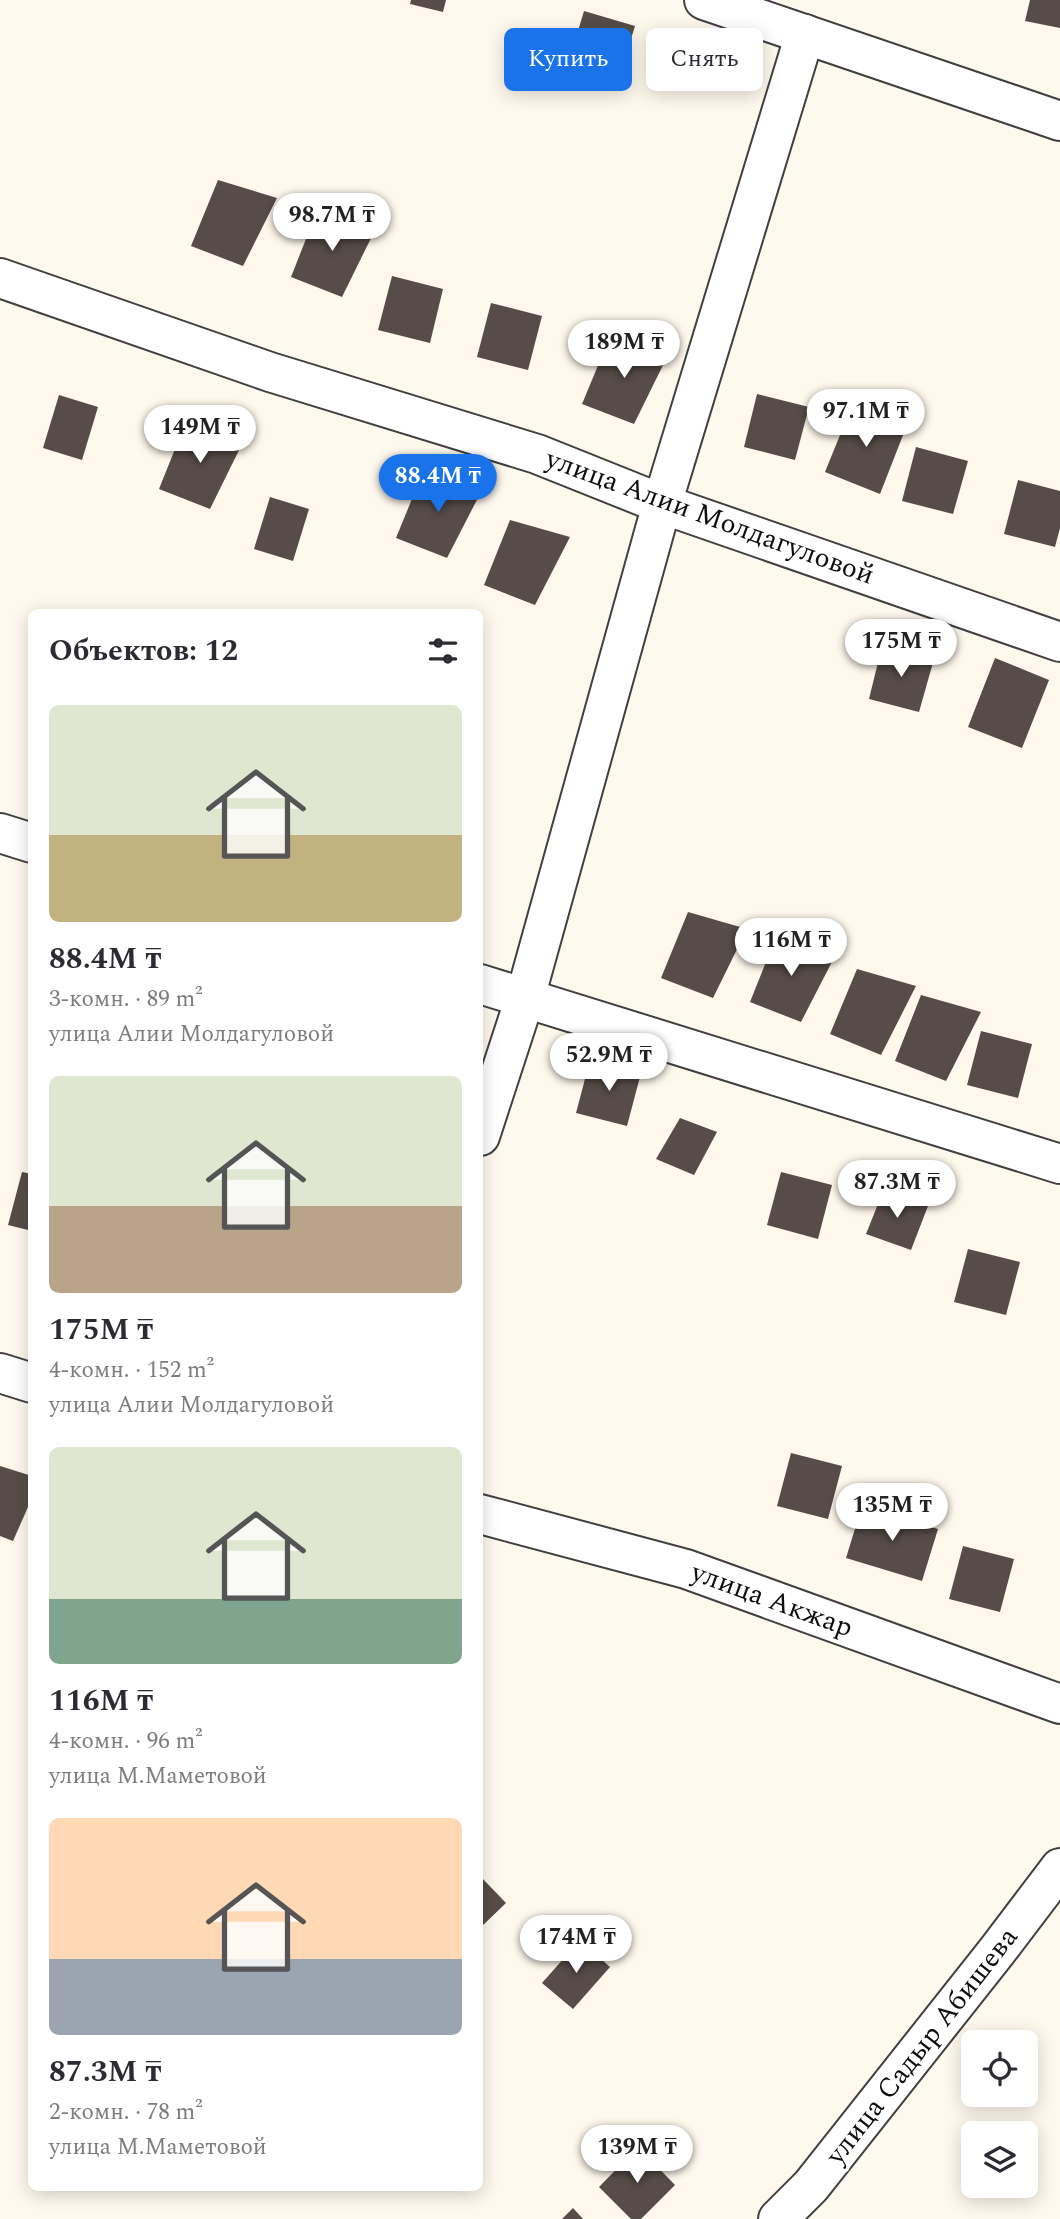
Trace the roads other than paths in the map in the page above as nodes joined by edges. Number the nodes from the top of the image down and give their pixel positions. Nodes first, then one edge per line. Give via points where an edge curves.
1 (704, 0) edge
2 (805, 34) junction
3 (1060, 121) edge
4 (0, 278) edge
5 (663, 504) junction
6 (1060, 642) edge
7 (0, 833) edge
8 (28, 842) edge
9 (483, 985) edge
10 (525, 998) junction
11 (483, 1127) edge
12 (1060, 1164) edge
13 (0, 1373) edge
14 (28, 1381) edge
15 (483, 1515) edge
16 (1060, 1704) edge
17 (1060, 1868) edge
18 (778, 2219) edge

1 - 2 street
2 - 3 street
2 - 5 street
4 - 5 street, улица Алии Молдагуловой via 270,372 537,454
5 - 6 street, улица Алии Молдагуловой
5 - 10 street
7 - 8 street
9 - 10 street
10 - 11 street
10 - 12 street
13 - 14 street
15 - 16 street, улица Акжар via 686,1569
17 - 18 street, улица Садыр Абишева via 811,2186

